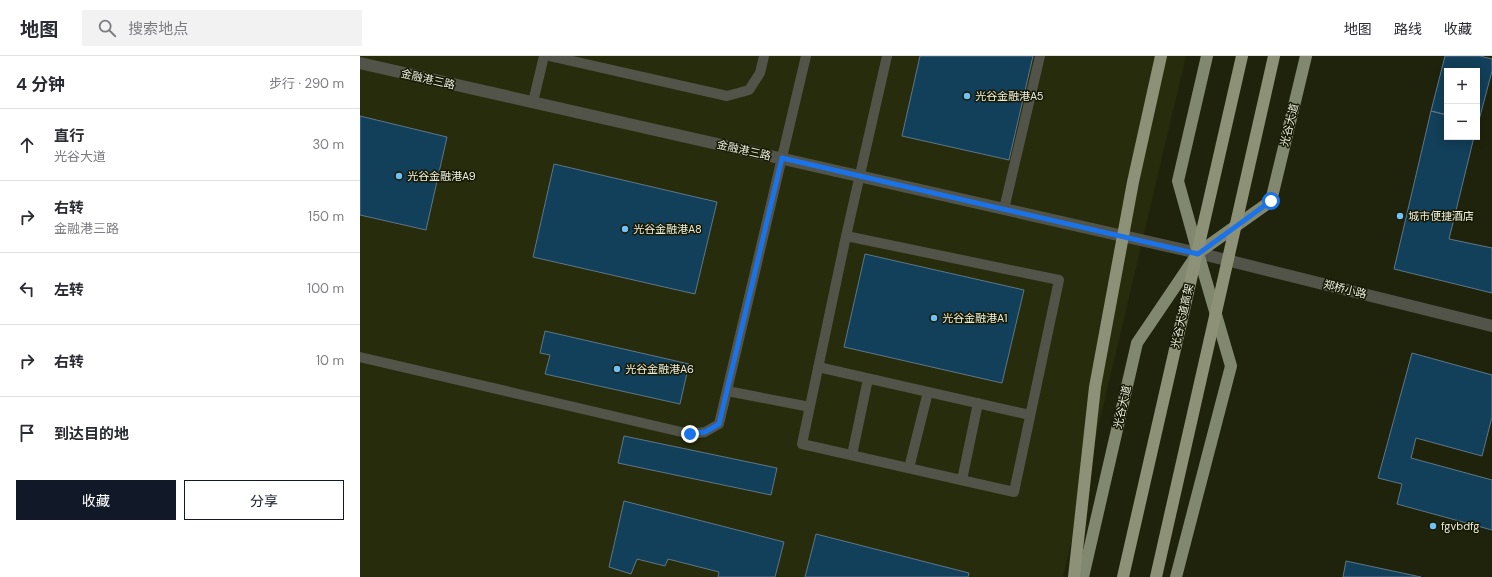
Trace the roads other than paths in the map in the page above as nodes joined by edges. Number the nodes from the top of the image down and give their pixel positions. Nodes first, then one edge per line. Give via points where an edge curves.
1 (544, 56) edge
2 (550, 56) edge
3 (764, 56) edge
4 (806, 56) edge
5 (887, 56) edge
6 (1040, 56) edge
7 (1161, 56) edge
8 (1207, 56) edge
9 (1242, 56) edge
10 (1274, 56) edge
11 (1306, 56) edge
12 (360, 63) edge
13 (533, 102) junction
14 (782, 158) junction
15 (859, 176) junction
16 (1004, 209) junction
17 (846, 236) junction
18 (1198, 254) junction
19 (1492, 326) edge
20 (360, 357) edge
21 (818, 367) junction
22 (868, 379) junction
23 (727, 391) junction
24 (928, 392) junction
25 (978, 403) junction
26 (810, 407) junction
27 (1030, 415) junction
28 (852, 455) junction
29 (909, 468) junction
30 (962, 480) junction
31 (1074, 577) edge
32 (1083, 577) edge
33 (1123, 577) edge
34 (1156, 577) edge
35 (1176, 577) edge

1 - 13 lane
2 - 3 lane via 727,96 749,90 760,73
4 - 14 lane
5 - 15 lane
6 - 16 lane
7 - 31 highway, bridge via 1133,182 1094,387
8 - 18 main road via 1178,181
9 - 33 highway, 光谷大道高架, bridge
10 - 34 highway, bridge
11 - 18 main road, 光谷大道 via 1271,201
12 - 13 street, 金融港三路
13 - 14 street, 金融港三路
14 - 15 street, 金融港三路
14 - 23 lane
15 - 16 street, 金融港三路
15 - 17 lane
16 - 18 street, 金融港三路
17 - 21 lane
17 - 27 lane via 1059,280
18 - 19 street, 郑桥小路
18 - 32 main road, 光谷大道 via 1138,343
18 - 35 main road via 1231,366
20 - 23 lane via 690,434 705,432 719,424
21 - 22 lane
21 - 26 lane
22 - 24 lane
22 - 28 lane
23 - 26 lane
24 - 25 lane
24 - 29 lane
25 - 27 lane
25 - 30 lane
26 - 28 lane via 802,444
27 - 30 lane via 1014,492
28 - 29 lane
29 - 30 lane

